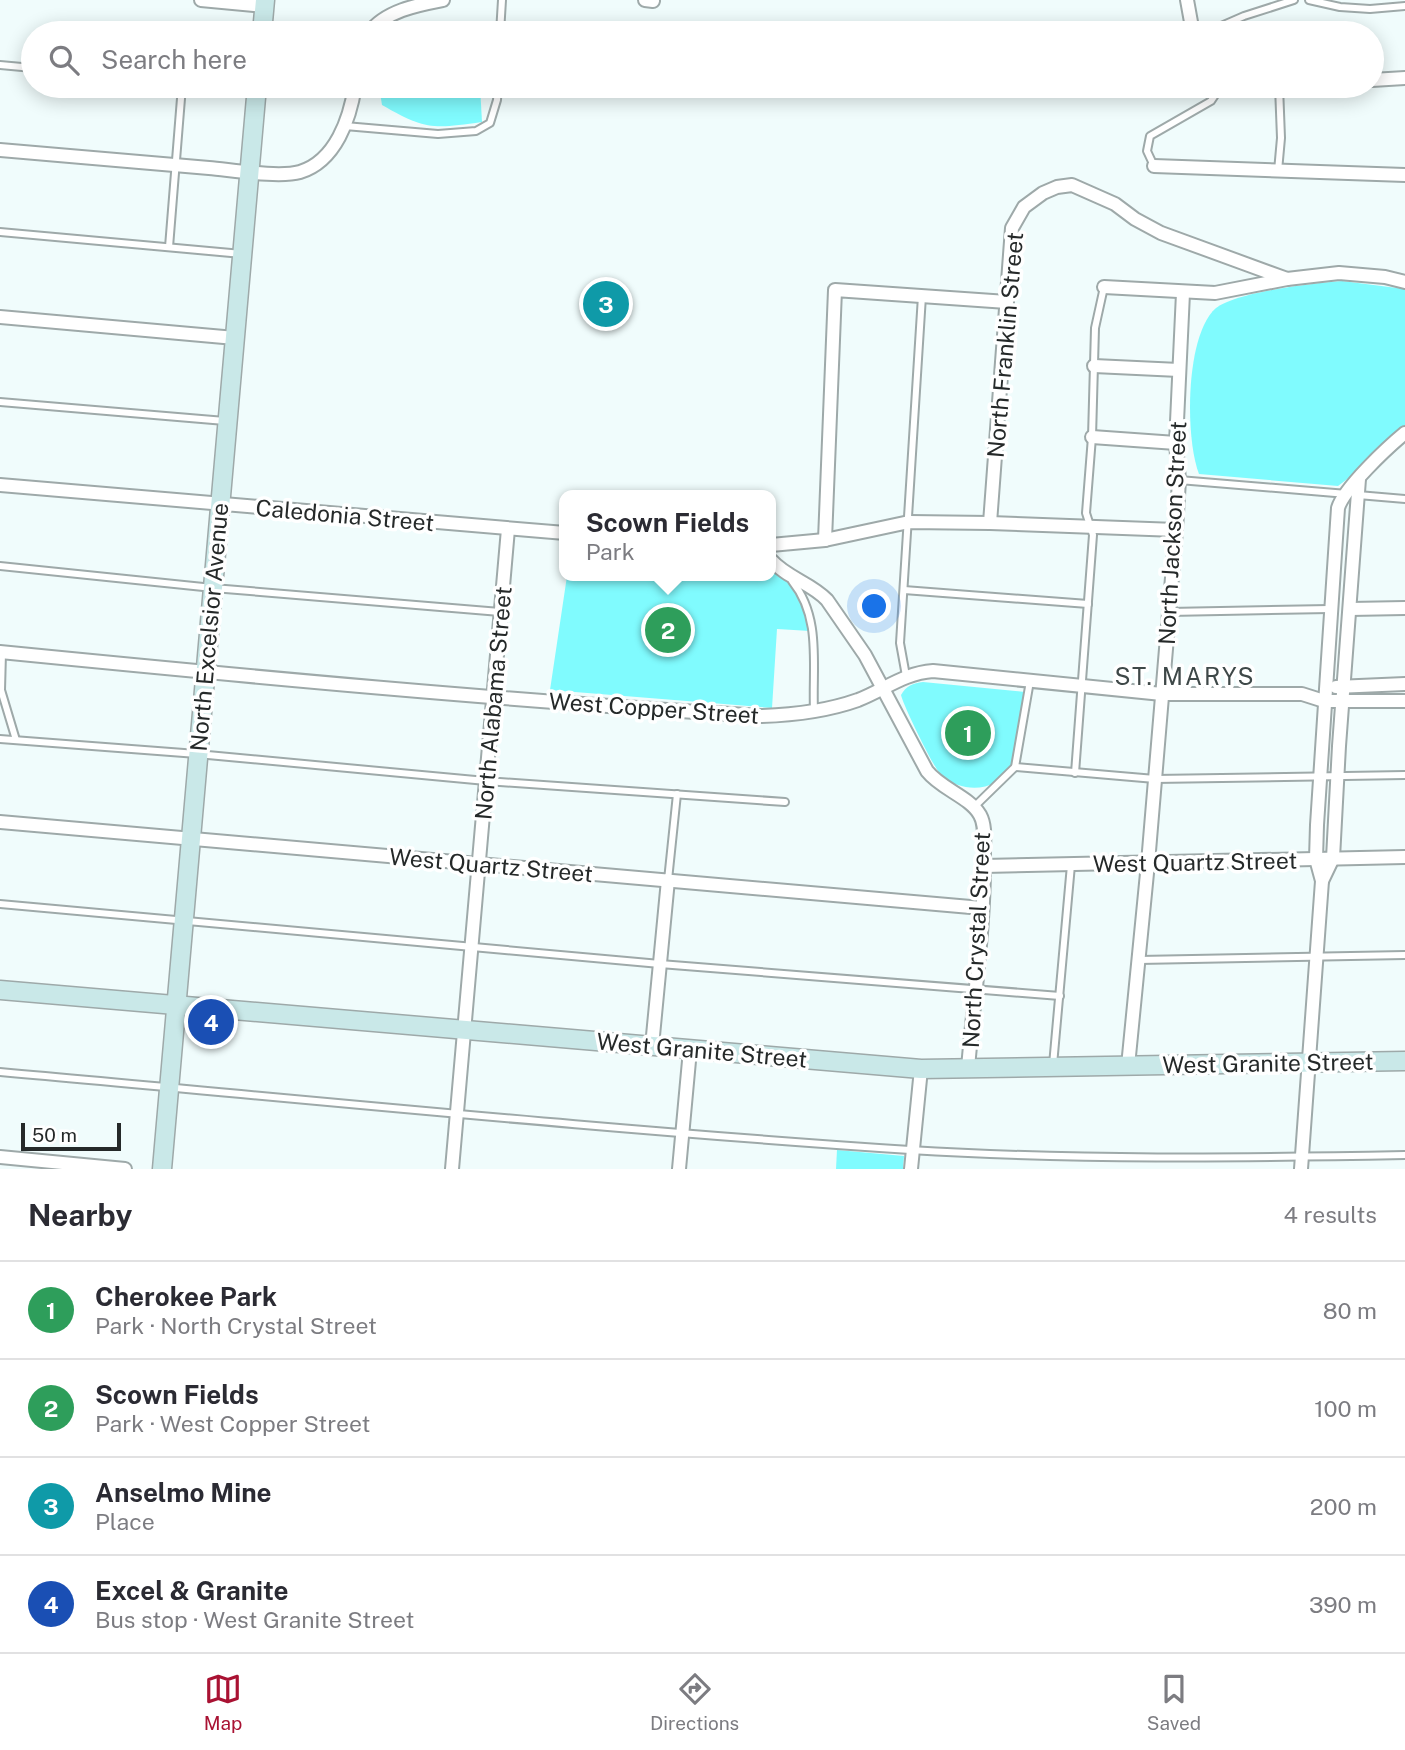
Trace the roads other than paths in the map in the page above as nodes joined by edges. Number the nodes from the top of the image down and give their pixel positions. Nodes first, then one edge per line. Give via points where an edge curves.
1 (201, 0) edge
2 (443, 0) edge
3 (502, 0) edge
4 (645, 0) edge
5 (1187, 0) edge
6 (1294, 0) edge
7 (1309, 0) edge
8 (653, 1) edge
9 (264, 3) edge
10 (1405, 6) edge
11 (263, 21) edge
12 (383, 21) edge
13 (501, 21) edge
14 (1191, 21) edge
15 (1233, 21) edge
16 (0, 65) edge
17 (21, 67) edge
18 (1405, 78) edge
19 (1384, 79) edge
20 (181, 98) edge
21 (256, 98) edge
22 (353, 98) edge
23 (497, 98) edge
24 (1213, 98) edge
25 (1279, 98) edge
26 (345, 126) junction
27 (0, 150) edge
28 (176, 165) junction
29 (1154, 166) joint
30 (1278, 171) junction
31 (249, 172) junction
32 (1405, 175) edge
33 (0, 232) edge
34 (169, 247) junction
35 (243, 255) junction
36 (1287, 279) junction
37 (1405, 282) edge
38 (1104, 287) joint
39 (1183, 293) junction
40 (922, 296) junction
41 (1007, 302) junction
42 (0, 317) edge
43 (235, 338) junction
44 (1094, 366) junction
45 (1179, 370) junction
46 (0, 402) edge
47 (227, 421) junction
48 (1405, 433) edge
49 (1092, 437) junction
50 (1177, 443) junction
51 (1179, 480) junction
52 (0, 485) edge
53 (1351, 494) junction
54 (1405, 499) edge
55 (220, 505) junction
56 (909, 522) junction
57 (990, 523) junction
58 (1090, 527) junction
59 (508, 529) junction
60 (1176, 530) junction
61 (559, 533) edge
62 (825, 540) junction
63 (776, 545) edge
64 (776, 565) edge
65 (0, 566) edge
66 (786, 574) junction
67 (213, 588) junction
68 (904, 590) junction
69 (1088, 604) junction
70 (1405, 608) edge
71 (1330, 609) junction
72 (1350, 609) junction
73 (501, 612) junction
74 (1169, 612) junction
75 (1, 652) edge
76 (205, 673) junction
77 (906, 676) junction
78 (1030, 681) junction
79 (1405, 684) edge
80 (1082, 686) junction
81 (1324, 687) junction
82 (884, 688) junction
83 (1344, 688) junction
84 (1162, 694) junction
85 (1302, 694) junction
86 (494, 697) junction
87 (1324, 701) junction
88 (1405, 701) edge
89 (1343, 702) junction
90 (814, 711) junction
91 (0, 738) edge
92 (16, 740) junction
93 (197, 754) junction
94 (1015, 767) junction
95 (1075, 773) junction
96 (1405, 775) edge
97 (1319, 777) junction
98 (1338, 777) junction
99 (1155, 779) junction
100 (486, 781) junction
101 (677, 794) junction
102 (785, 802) dead end
103 (974, 807) junction
104 (0, 822) edge
105 (190, 837) junction
106 (1405, 857) edge
107 (1333, 858) junction
108 (1316, 859) junction
109 (1148, 863) junction
110 (478, 864) junction
111 (1071, 865) junction
112 (984, 866) junction
113 (668, 880) junction
114 (1322, 881) junction
115 (0, 904) edge
116 (982, 908) junction
117 (183, 920) junction
118 (471, 947) junction
119 (1405, 955) edge
120 (1316, 958) junction
121 (1139, 960) junction
122 (660, 964) junction
123 (0, 990) edge
124 (975, 990) junction
125 (1060, 996) junction
126 (175, 1005) junction
127 (464, 1029) junction
128 (652, 1046) junction
129 (690, 1050) junction
130 (1405, 1060) edge
131 (1309, 1063) junction
132 (1128, 1066) junction
133 (1053, 1067) junction
134 (968, 1068) junction
135 (921, 1069) junction
136 (0, 1072) edge
137 (169, 1087) junction
138 (457, 1114) junction
139 (682, 1132) junction
140 (912, 1150) junction
141 (1405, 1155) edge
142 (0, 1157) edge
143 (1301, 1163) edge
144 (78, 1167) edge
145 (125, 1169) edge
146 (162, 1169) edge
147 (452, 1169) edge
148 (678, 1169) edge
149 (911, 1169) edge

1 - 9 street
2 - 12 street via 394,13
3 - 13 lane
4 - 8 street
5 - 14 street
6 - 15 lane
7 - 10 lane via 1370,9
9 - 11 street
16 - 17 lane
18 - 19 street
20 - 28 lane
21 - 31 street, North Excelsior Avenue
22 - 26 street
23 - 26 lane via 490,123 476,131 438,134
24 - 29 lane via 1150,136 1147,150
25 - 30 lane
26 - 31 street via 331,149 311,167 290,173
27 - 28 street
28 - 31 street
28 - 34 lane
29 - 30 street
30 - 32 street
31 - 35 street, North Excelsior Avenue
33 - 34 lane
34 - 35 lane
35 - 43 street, North Excelsior Avenue
36 - 37 street via 1339,273
36 - 39 street via 1215,293
36 - 41 street, North Franklin Street via 1161,233 1115,204 1072,185 1043,193 1024,207 1012,228
38 - 39 street
38 - 44 lane via 1095,328
39 - 45 street, North Jackson Street
40 - 41 street
40 - 56 lane
40 - 62 street via 835,290
41 - 57 street, North Franklin Street
42 - 43 street
43 - 47 street, North Excelsior Avenue
44 - 45 street
44 - 49 lane
45 - 50 street, North Jackson Street
46 - 47 lane
47 - 55 street, North Excelsior Avenue
48 - 53 street via 1386,448
49 - 50 street
49 - 58 lane via 1086,513
50 - 51 street, North Jackson Street
51 - 53 lane
51 - 60 street, North Jackson Street
52 - 55 street, Caledonia Street
53 - 54 lane
53 - 71 street via 1338,508
53 - 72 street
55 - 59 street, Caledonia Street
55 - 67 street, North Excelsior Avenue
56 - 57 street
56 - 62 street
56 - 68 lane
57 - 58 street
58 - 60 street
58 - 69 lane
59 - 61 street, Caledonia Street
59 - 73 street, North Alabama Street
60 - 74 street, North Jackson Street
62 - 63 street
64 - 66 street, North Crystal Street
65 - 67 lane
66 - 82 street, North Crystal Street via 827,600
66 - 90 lane via 802,592 811,615
67 - 73 lane
67 - 76 street, North Excelsior Avenue
68 - 69 lane
68 - 77 lane via 900,643
69 - 80 lane
70 - 72 street
71 - 74 lane
71 - 81 street
72 - 83 street
73 - 86 street, North Alabama Street
74 - 84 street, North Jackson Street
75 - 76 street, West Copper Street
75 - 92 lane via 1,690
76 - 86 street, West Copper Street
76 - 93 street, North Excelsior Avenue
77 - 78 street, West Copper Street via 933,671
77 - 82 street, West Copper Street
78 - 80 street, West Copper Street
78 - 94 lane
79 - 83 street, West Copper Street
80 - 84 street, West Copper Street
80 - 95 lane
81 - 83 street, West Copper Street
81 - 85 street, West Copper Street
81 - 87 street
82 - 90 street, West Copper Street via 859,700
82 - 103 street, North Crystal Street via 927,771
83 - 89 street
84 - 85 street, West Copper Street
84 - 99 street, North Jackson Street
85 - 87 street, West Copper Street
86 - 90 street, West Copper Street via 761,716
86 - 100 street, North Alabama Street
87 - 89 street, West Copper Street
87 - 97 street
88 - 89 street, West Copper Street
89 - 98 street
91 - 92 lane
92 - 93 lane
93 - 100 lane
93 - 105 street, North Excelsior Avenue
94 - 95 lane
94 - 103 lane
95 - 99 lane
96 - 98 lane
97 - 98 lane
97 - 99 lane
97 - 108 street
98 - 107 street
99 - 109 street, North Jackson Street
100 - 101 lane
100 - 110 street, North Alabama Street
101 - 102 lane
101 - 113 lane
103 - 112 street, North Crystal Street via 983,823
104 - 105 street, West Quartz Street
105 - 110 street, West Quartz Street
105 - 117 street, North Excelsior Avenue
106 - 107 street, West Quartz Street
107 - 108 street, West Quartz Street
107 - 114 street
108 - 109 street, West Quartz Street
108 - 114 street
109 - 111 street, West Quartz Street
109 - 121 street, North Jackson Street
110 - 113 street, West Quartz Street
110 - 118 street, North Alabama Street
111 - 112 street, West Quartz Street
111 - 125 lane
112 - 116 street, North Crystal Street
113 - 116 street, West Quartz Street
113 - 122 street
114 - 120 street
115 - 117 lane
116 - 124 street, North Crystal Street
117 - 118 lane
117 - 126 street, North Excelsior Avenue
118 - 122 lane
118 - 127 street, North Alabama Street
119 - 120 lane
120 - 121 lane
120 - 131 street
121 - 132 street, North Jackson Street
122 - 124 lane
122 - 128 street
123 - 126 street, West Granite Street
124 - 125 lane
124 - 134 street, North Crystal Street
125 - 133 lane
126 - 127 street, West Granite Street
126 - 137 street, North Excelsior Avenue
127 - 128 street, West Granite Street
127 - 138 street, North Alabama Street
128 - 129 street, West Granite Street
129 - 135 street, West Granite Street
129 - 139 street
130 - 131 street, West Granite Street
131 - 132 street, West Granite Street
131 - 143 street
132 - 133 street, West Granite Street
133 - 134 street, West Granite Street
134 - 135 street, West Granite Street
135 - 140 street
136 - 137 lane
137 - 138 lane
137 - 146 street, North Excelsior Avenue
138 - 139 lane
138 - 147 street, North Alabama Street
139 - 140 lane
139 - 148 street
140 - 143 lane
140 - 149 street
141 - 143 lane
142 - 144 street
144 - 145 street

